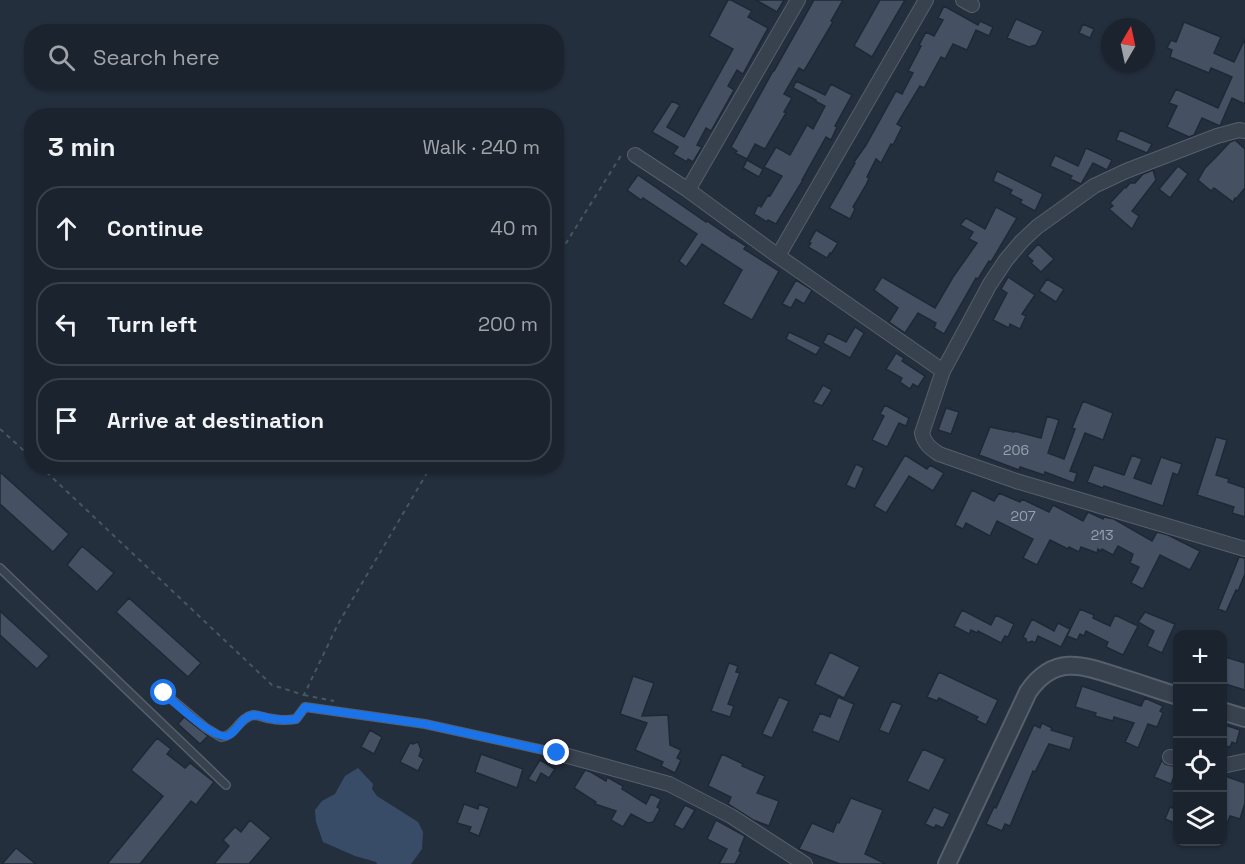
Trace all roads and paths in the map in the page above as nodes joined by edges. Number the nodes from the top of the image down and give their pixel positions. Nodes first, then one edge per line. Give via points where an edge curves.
1 (798, 0) edge
2 (926, 0) edge
3 (1243, 129) edge
4 (635, 154) joint
5 (688, 190) junction
6 (564, 247) edge
7 (778, 256) junction
8 (943, 371) junction
9 (0, 429) edge
10 (24, 452) edge
11 (48, 474) edge
12 (425, 474) edge
13 (1245, 549) edge
14 (0, 568) edge
15 (164, 693) dead end
16 (1173, 694) edge
17 (1227, 713) edge
18 (1245, 718) edge
19 (557, 753) joint
20 (1245, 761) edge
21 (1227, 765) edge
22 (226, 785) dead end
23 (805, 864) edge
24 (947, 864) edge

1 - 5 street
2 - 7 street
3 - 8 street via 1125,171 1094,186 1037,227 1006,260
4 - 5 street
4 - 6 path via 625,149
5 - 7 street
7 - 8 street
8 - 13 street via 922,433 930,448 939,454
9 - 10 path
11 - 12 path via 272,685 304,695 338,624
14 - 22 lane
15 - 19 lane via 221,737 230,735 249,717 285,722 296,719 305,707 425,724
16 - 24 street via 1089,667 1064,666 1044,674 1028,692
17 - 18 street
19 - 23 street via 669,784 731,816
20 - 21 street

